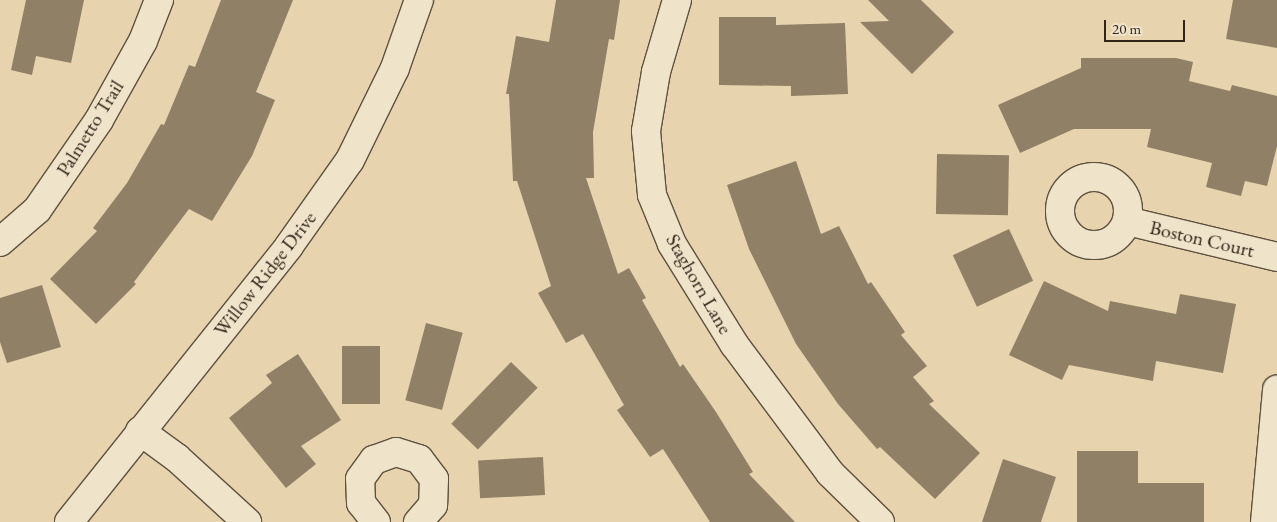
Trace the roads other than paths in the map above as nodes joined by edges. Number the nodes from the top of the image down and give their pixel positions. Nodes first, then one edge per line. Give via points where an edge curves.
1 (159, 0) edge
2 (419, 0) edge
3 (677, 0) edge
4 (1127, 221) dead end
5 (0, 242) edge
6 (1277, 257) edge
7 (1277, 390) edge
8 (140, 431) junction
9 (366, 519) edge
10 (69, 522) edge
11 (247, 522) edge
12 (418, 522) edge
13 (880, 522) edge
14 (1265, 522) edge

1 - 5 street, Palmetto Trail via 143,41 99,120 37,210
2 - 8 street, Willow Ridge Drive via 395,68 350,160 290,246
3 - 13 street, Staghorn Lane via 656,72 646,131 652,195 672,244 734,344 830,474
4 - 6 street, Boston Court
7 - 14 street
8 - 10 street, Willow Ridge Drive
8 - 11 street via 177,458
9 - 12 street via 359,492 365,468 384,454 408,453 428,467 434,479 433,505

